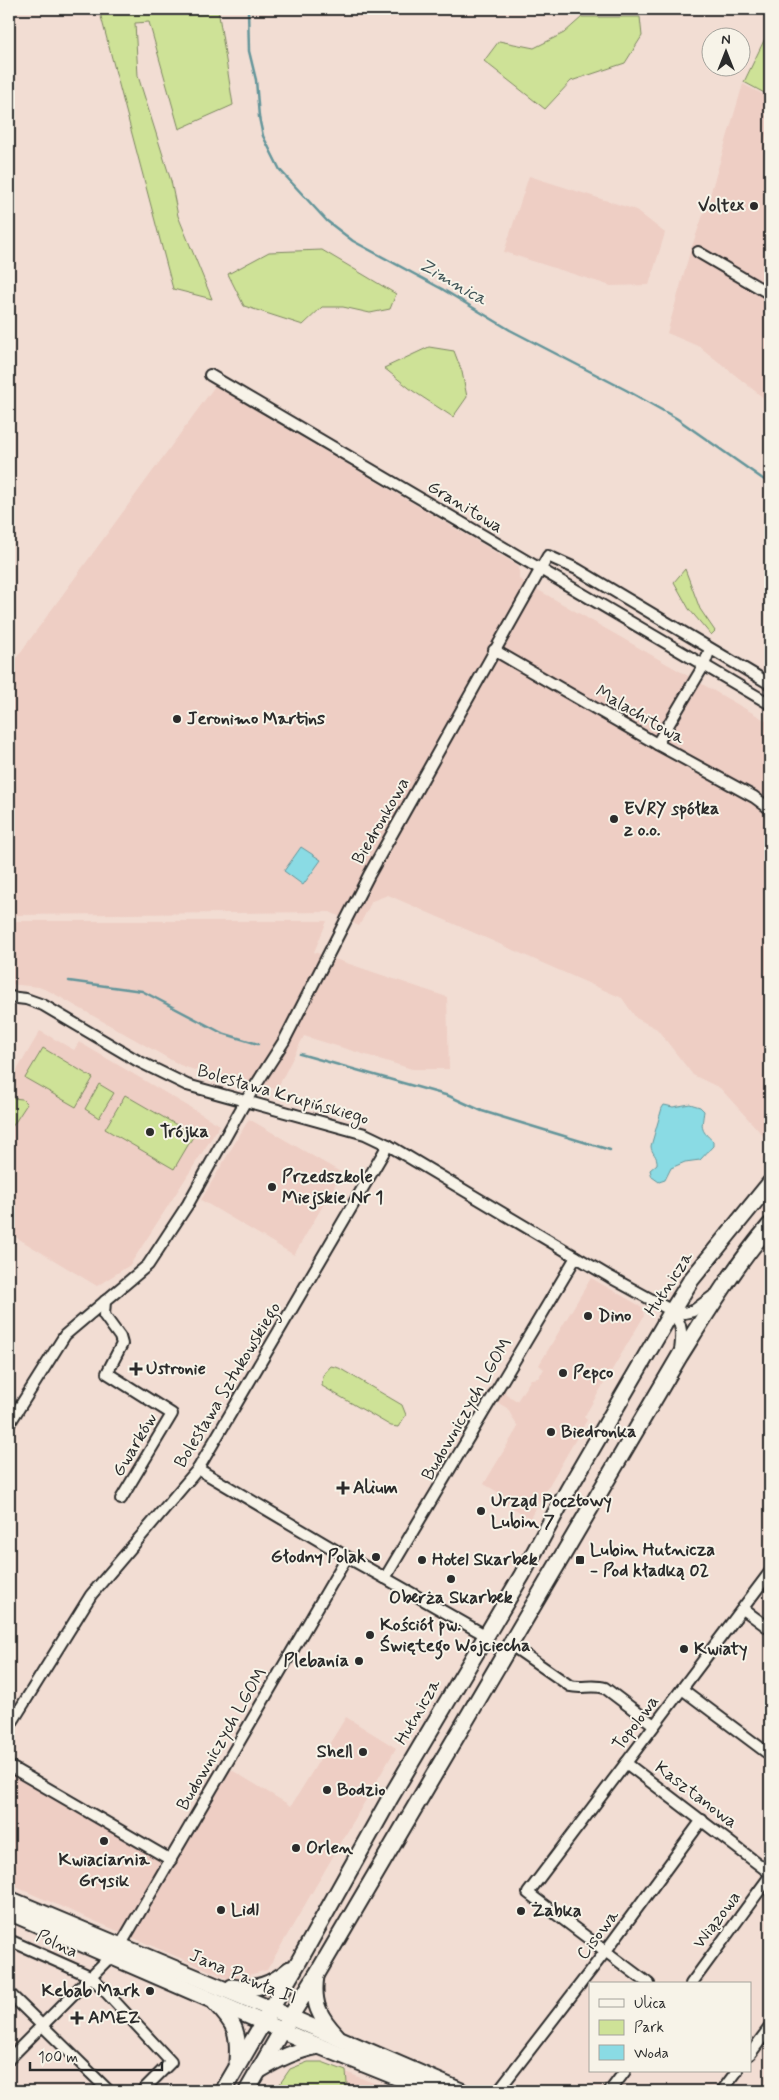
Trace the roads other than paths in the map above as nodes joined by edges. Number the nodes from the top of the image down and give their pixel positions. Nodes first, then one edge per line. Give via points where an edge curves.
1 (698, 252) dead end
2 (770, 294) edge
3 (210, 375) dead end
4 (540, 570) junction
5 (710, 649) junction
6 (494, 650) junction
7 (704, 665) junction
8 (770, 684) edge
9 (770, 704) edge
10 (657, 744) junction
11 (770, 809) edge
12 (9, 998) edge
13 (245, 1102) junction
14 (388, 1145) junction
15 (770, 1182) edge
16 (770, 1225) edge
17 (576, 1257) junction
18 (720, 1291) junction
19 (105, 1301) junction
20 (672, 1311) junction
21 (679, 1357) junction
22 (9, 1424) edge
23 (198, 1469) junction
24 (121, 1499) dead end
25 (347, 1556) junction
26 (770, 1572) edge
27 (385, 1578) junction
28 (743, 1609) junction
29 (770, 1630) edge
30 (485, 1634) junction
31 (511, 1644) junction
32 (682, 1689) junction
33 (654, 1726) junction
34 (9, 1727) edge
35 (770, 1755) edge
36 (626, 1762) junction
37 (9, 1766) edge
38 (702, 1820) junction
39 (171, 1860) junction
40 (770, 1872) edge
41 (770, 1876) edge
42 (9, 1899) edge
43 (9, 1912) edge
44 (9, 1940) edge
45 (116, 1951) junction
46 (605, 1952) junction
47 (299, 1961) junction
48 (317, 1974) junction
49 (92, 1977) junction
50 (206, 1982) junction
51 (646, 1982) edge
52 (692, 1982) edge
53 (9, 1993) edge
54 (210, 1999) junction
55 (267, 2015) junction
56 (286, 2023) junction
57 (42, 2026) junction
58 (770, 2027) edge
59 (340, 2038) junction
60 (319, 2046) junction
61 (752, 2051) edge
62 (9, 2059) edge
63 (237, 2065) junction
64 (259, 2070) junction
65 (624, 2072) edge
66 (736, 2072) edge
67 (109, 2091) edge
68 (142, 2091) edge
69 (222, 2091) edge
70 (248, 2091) edge
71 (431, 2091) edge
72 (461, 2091) edge
73 (498, 2091) edge
74 (610, 2091) edge
75 (722, 2091) edge

1 - 2 street
3 - 4 street, Granitowa
4 - 5 street, Biedronkowa via 548,556 577,569
4 - 6 street, Biedronkowa
4 - 7 street, Granitowa
5 - 7 street
5 - 8 street
6 - 10 street, Malachitowa
6 - 13 street, Biedronkowa via 368,875 284,1042
7 - 9 street, Granitowa
7 - 10 street
10 - 11 street, Malachitowa
12 - 13 street, Bolesława Krupińskiego via 43,1005 138,1061 187,1085
13 - 14 street, Bolesława Krupińskiego via 347,1128
13 - 19 street via 188,1204 148,1265
14 - 17 street, Bolesława Krupińskiego
14 - 23 street, Bolesława Sztukowskiego
15 - 20 main road, Hutnicza via 691,1280
16 - 18 main road
17 - 20 street, Bolesława Krupińskiego
17 - 27 street, Budowniczych LGOM
18 - 20 street via 693,1311
18 - 21 main road
19 - 22 street via 64,1335
19 - 24 street, Gwarków via 104,1315 120,1336 122,1344 107,1373 172,1414
20 - 21 street via 681,1326
20 - 30 main road, Hutnicza
21 - 31 main road
23 - 25 street
23 - 34 street, Bolesława Sztukowskiego via 91,1594
25 - 27 street
25 - 39 street, Budowniczych LGOM
26 - 28 street, Topolowa
27 - 30 street
28 - 29 street
28 - 32 street, Topolowa
30 - 47 main road, Hutnicza
31 - 33 street via 570,1686 605,1688
31 - 48 main road
32 - 33 street, Topolowa
32 - 35 street
33 - 36 street, Topolowa
36 - 38 street, Kasztanowa
36 - 46 street, Topolowa via 528,1894
37 - 39 street
38 - 40 street, Kasztanowa
38 - 46 street, Cisowa
39 - 45 street, Budowniczych LGOM
41 - 52 street, Wiązowa
42 - 45 main road, Jana Pawła II
43 - 45 main road, Jana Pawła II
44 - 49 street, Polna
45 - 49 street, Budowniczych LGOM
45 - 50 main road, Jana Pawła II
45 - 54 main road, Jana Pawła II
46 - 51 street
46 - 73 street, Cisowa
47 - 50 main road via 280,1978 253,1989
47 - 55 main road, Hutnicza
48 - 56 main road
48 - 59 main road via 314,1989 318,2009
49 - 57 street, Budowniczych LGOM
49 - 68 street via 171,2062
50 - 55 main road, Jana Pawła II
53 - 57 street
54 - 55 main road, Jana Pawła II
54 - 63 main road via 232,2021 237,2034
55 - 56 main road, Jana Pawła II
55 - 63 main road, Hutnicza
56 - 59 main road, Jana Pawła II
56 - 60 main road, Jana Pawła II
56 - 64 main road
57 - 62 street, Budowniczych LGOM
57 - 67 street
58 - 61 street
59 - 72 main road, Jana Pawła II
60 - 64 main road via 296,2050
60 - 71 main road, Jana Pawła II
63 - 69 main road, Hutnicza
64 - 70 main road
65 - 74 street
66 - 75 street

